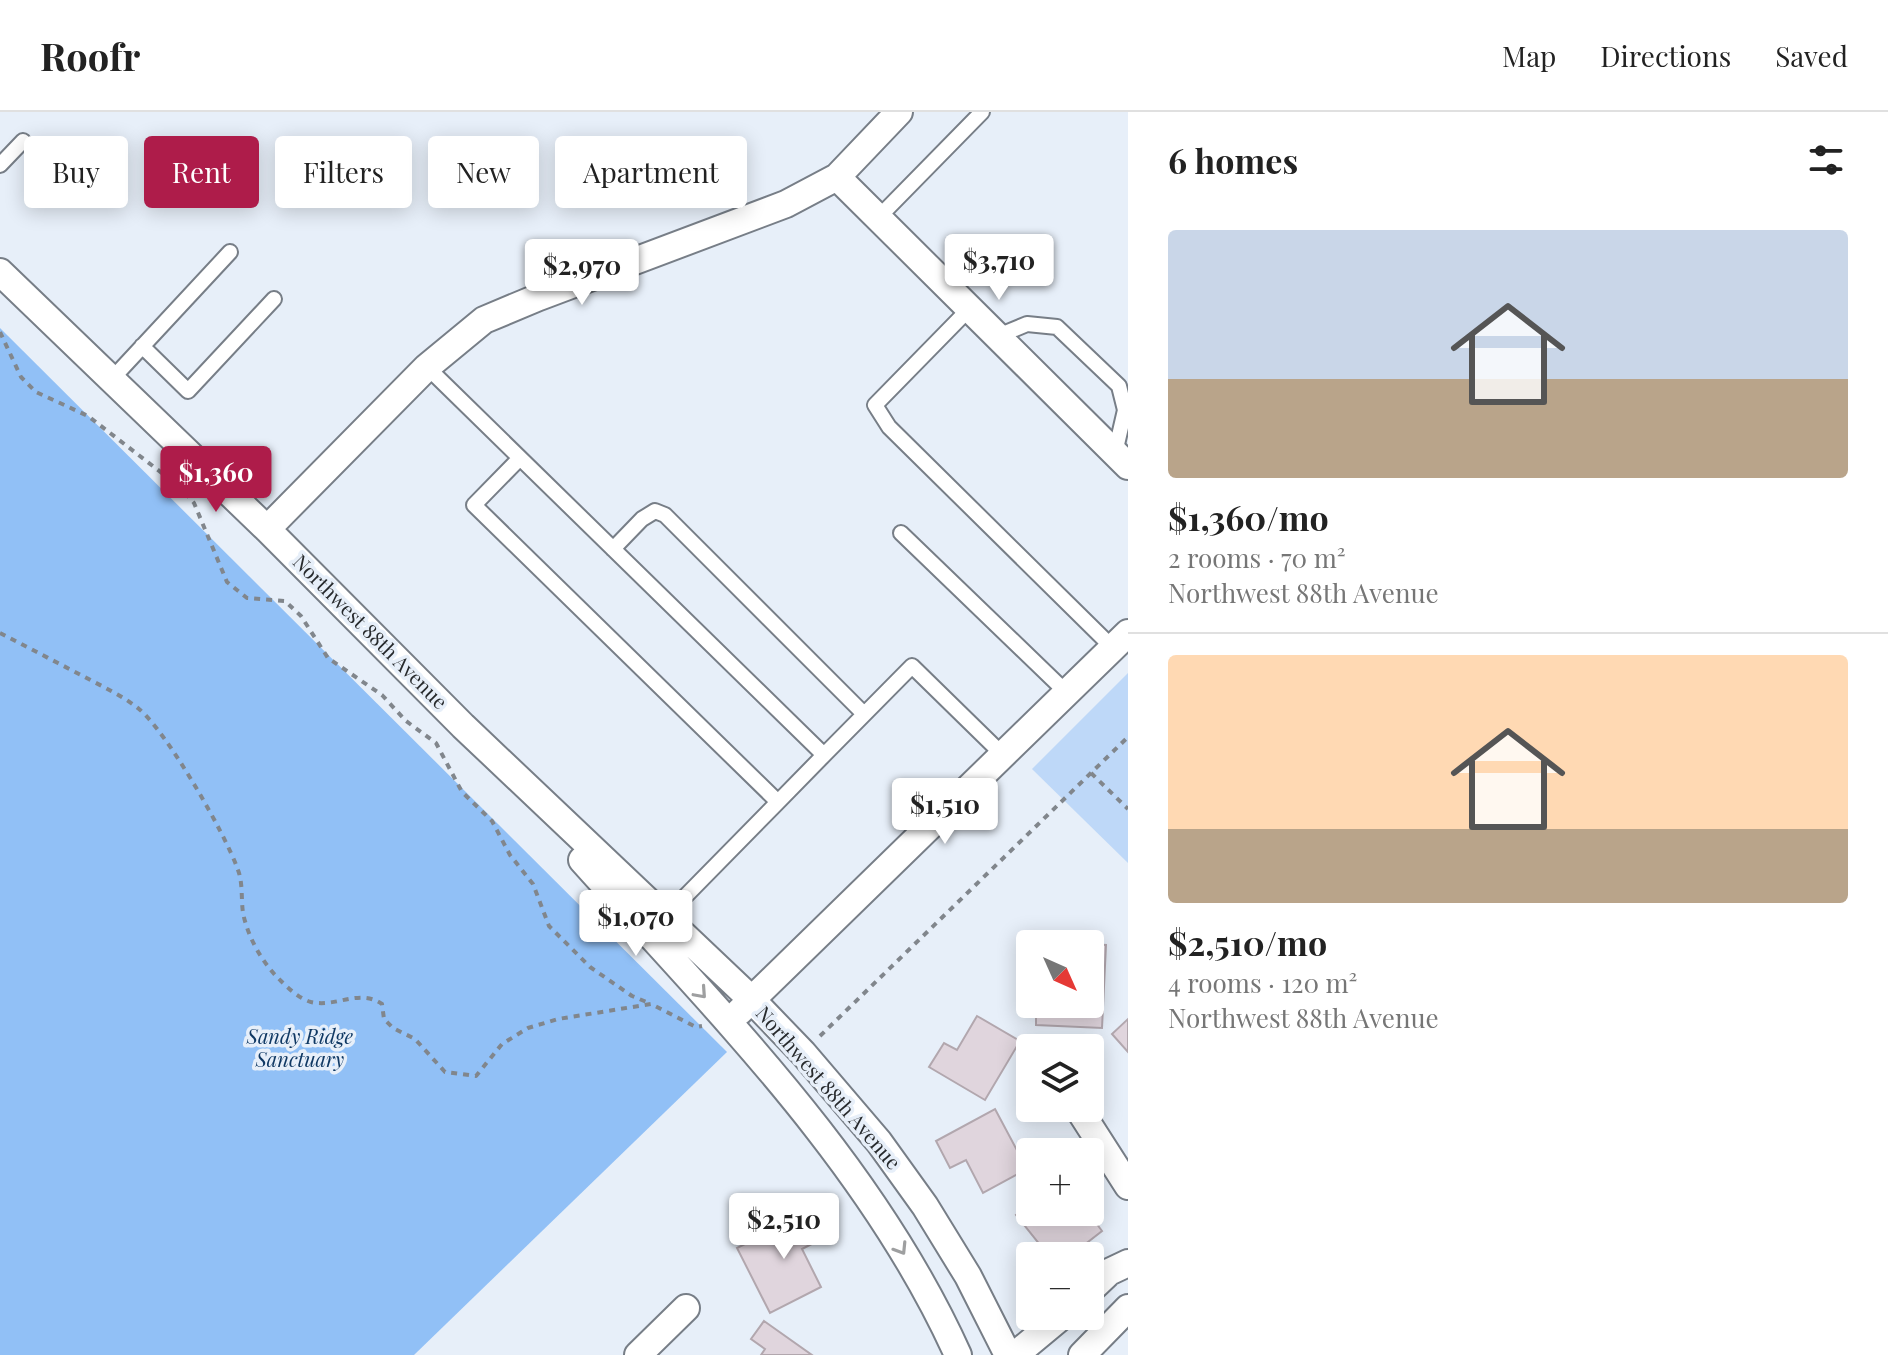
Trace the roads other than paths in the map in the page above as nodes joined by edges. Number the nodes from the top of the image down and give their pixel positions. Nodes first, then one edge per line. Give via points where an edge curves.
1 (899, 112) edge
2 (982, 112) edge
3 (23, 141) dead end
4 (0, 165) edge
5 (837, 177) junction
6 (879, 217) junction
7 (230, 252) dead end
8 (0, 272) edge
9 (274, 299) dead end
10 (970, 308) junction
11 (998, 336) junction
12 (142, 346) junction
13 (427, 367) junction
14 (111, 380) junction
15 (520, 458) junction
16 (1121, 459) edge
17 (267, 529) junction
18 (901, 533) dead end
19 (613, 549) junction
20 (1120, 640) edge
21 (1067, 693) junction
22 (864, 714) junction
23 (463, 726) junction
24 (824, 755) junction
25 (1003, 755) junction
26 (778, 802) junction
27 (665, 917) junction
28 (752, 1000) junction
29 (728, 1023) junction
30 (1087, 1122) edge
31 (1128, 1186) edge
32 (1128, 1263) edge
33 (1104, 1277) edge
34 (686, 1308) dead end
35 (1128, 1308) edge
36 (1045, 1330) edge
37 (638, 1355) edge
38 (958, 1355) edge
39 (1008, 1355) edge
40 (1015, 1355) edge
41 (1082, 1355) edge

1 - 5 street
2 - 6 lane
3 - 4 lane
5 - 6 street
5 - 13 street via 786,204 484,320
6 - 10 street
7 - 12 lane
8 - 14 street, Northwest 88th Avenue
9 - 12 lane via 188,391
10 - 11 street
10 - 20 lane via 875,405 889,427
11 - 16 street
11 - 16 lane via 1027,324 1057,327 1119,386 1125,410
12 - 14 lane
13 - 15 lane
13 - 17 street
14 - 17 street, Northwest 88th Avenue
15 - 19 lane
15 - 26 lane via 474,505
17 - 23 street, Northwest 88th Avenue
18 - 21 lane
19 - 22 lane via 642,519 655,511 665,515
19 - 24 lane
20 - 21 street
21 - 25 street
22 - 24 lane
22 - 25 lane via 912,666
23 - 27 street, Northwest 88th Avenue
23 -> 29 street, Northwest 88th Avenue
24 - 26 lane
25 - 28 street
26 - 27 lane
27 - 28 street, Northwest 88th Avenue
28 - 29 street
28 - 39 street, Northwest 88th Avenue via 888,1155 946,1238
29 -> 38 street, Northwest 88th Avenue via 843,1161 912,1266
30 - 31 street
32 - 33 street
34 - 37 street
35 - 41 street
36 - 40 street

